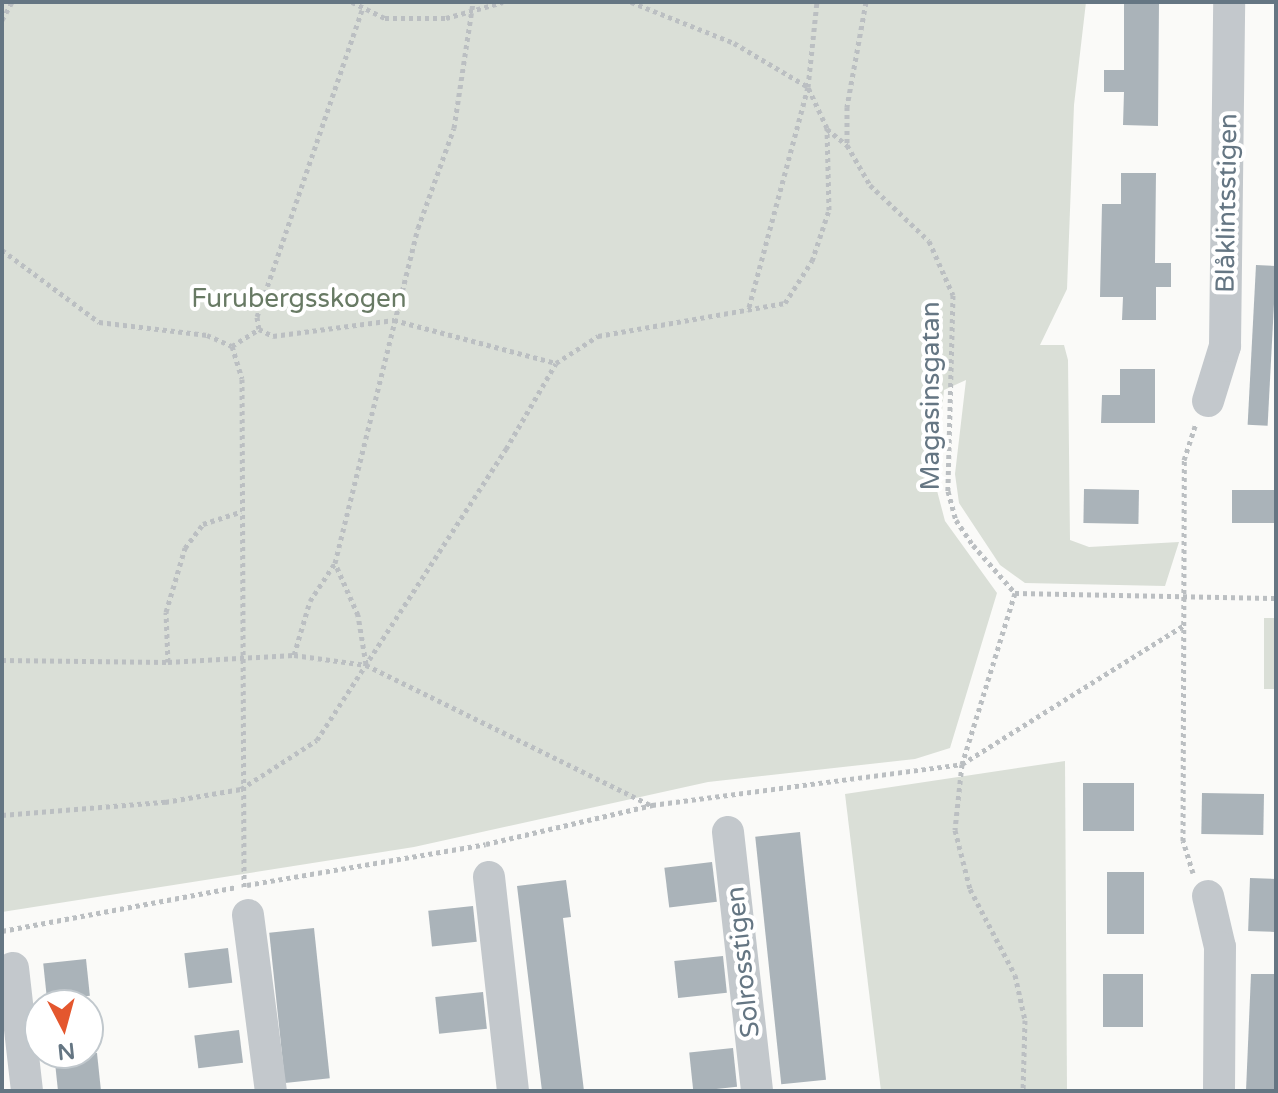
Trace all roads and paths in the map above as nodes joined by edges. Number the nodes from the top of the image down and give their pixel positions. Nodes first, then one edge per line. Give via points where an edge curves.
1 (12, 2) edge
2 (352, 2) edge
3 (473, 2) edge
4 (503, 2) edge
5 (631, 2) edge
6 (817, 2) edge
7 (866, 2) edge
8 (1229, 2) edge
9 (362, 10) junction
10 (472, 11) junction
11 (2, 20) edge
12 (808, 87) junction
13 (827, 128) junction
14 (847, 145) junction
15 (2, 250) edge
16 (748, 311) junction
17 (394, 320) junction
18 (259, 329) junction
19 (232, 346) junction
20 (556, 363) junction
21 (1208, 401) joint
22 (242, 512) junction
23 (335, 563) junction
24 (1015, 593) junction
25 (1184, 598) junction
26 (1276, 598) edge
27 (1183, 626) junction
28 (294, 655) junction
29 (241, 656) junction
30 (2, 660) edge
31 (168, 662) junction
32 (366, 665) junction
33 (962, 764) junction
34 (241, 789) junction
35 (652, 805) junction
36 (2, 815) edge
37 (728, 832) dead end
38 (489, 877) dead end
39 (1208, 896) joint
40 (246, 900) junction
41 (2, 931) edge
42 (13, 968) dead end
43 (27, 1091) edge
44 (271, 1091) edge
45 (513, 1091) edge
46 (757, 1091) edge
47 (1023, 1091) edge
48 (1219, 1091) edge

1 - 11 path
2 - 9 path
3 - 10 path
4 - 10 path
5 - 12 path via 734,43
6 - 12 path
7 - 14 path via 847,107
8 - 21 street, Blåklintsstigen via 1225,346
9 - 10 path via 385,18 446,18
9 - 18 path via 257,317
10 - 17 path via 454,128 418,228
12 - 13 path
12 - 16 path
13 - 14 path
13 - 16 path via 829,210 812,261 785,303
14 - 24 path, Magasinsgatan via 870,185 929,241 953,295 948,491 956,520
15 - 19 path via 99,322 207,335
16 - 20 path via 598,336
17 - 18 path via 273,336
17 - 20 path
17 - 23 path
18 - 19 path
19 - 22 path via 242,379
20 - 32 path
21 - 25 path via 1184,460
22 - 29 path
22 - 31 path via 203,524 185,548 166,612
23 - 28 path via 310,601
23 - 32 path via 358,615
24 - 25 path
24 - 33 path
25 - 26 path
25 - 27 path
27 - 33 path
27 - 39 path via 1183,841 1188,864
28 - 29 path
28 - 32 path
29 - 31 path
29 - 34 path
30 - 31 path
32 - 34 path via 317,740
32 - 35 path
33 - 35 path
33 - 47 path via 958,852 970,889 1015,975 1025,1020
34 - 36 path via 165,802
34 - 40 path
35 - 40 path
37 - 46 street, Solrosstigen
38 - 45 street
39 - 48 street via 1220,947
40 - 41 path
40 - 44 street
42 - 43 street

